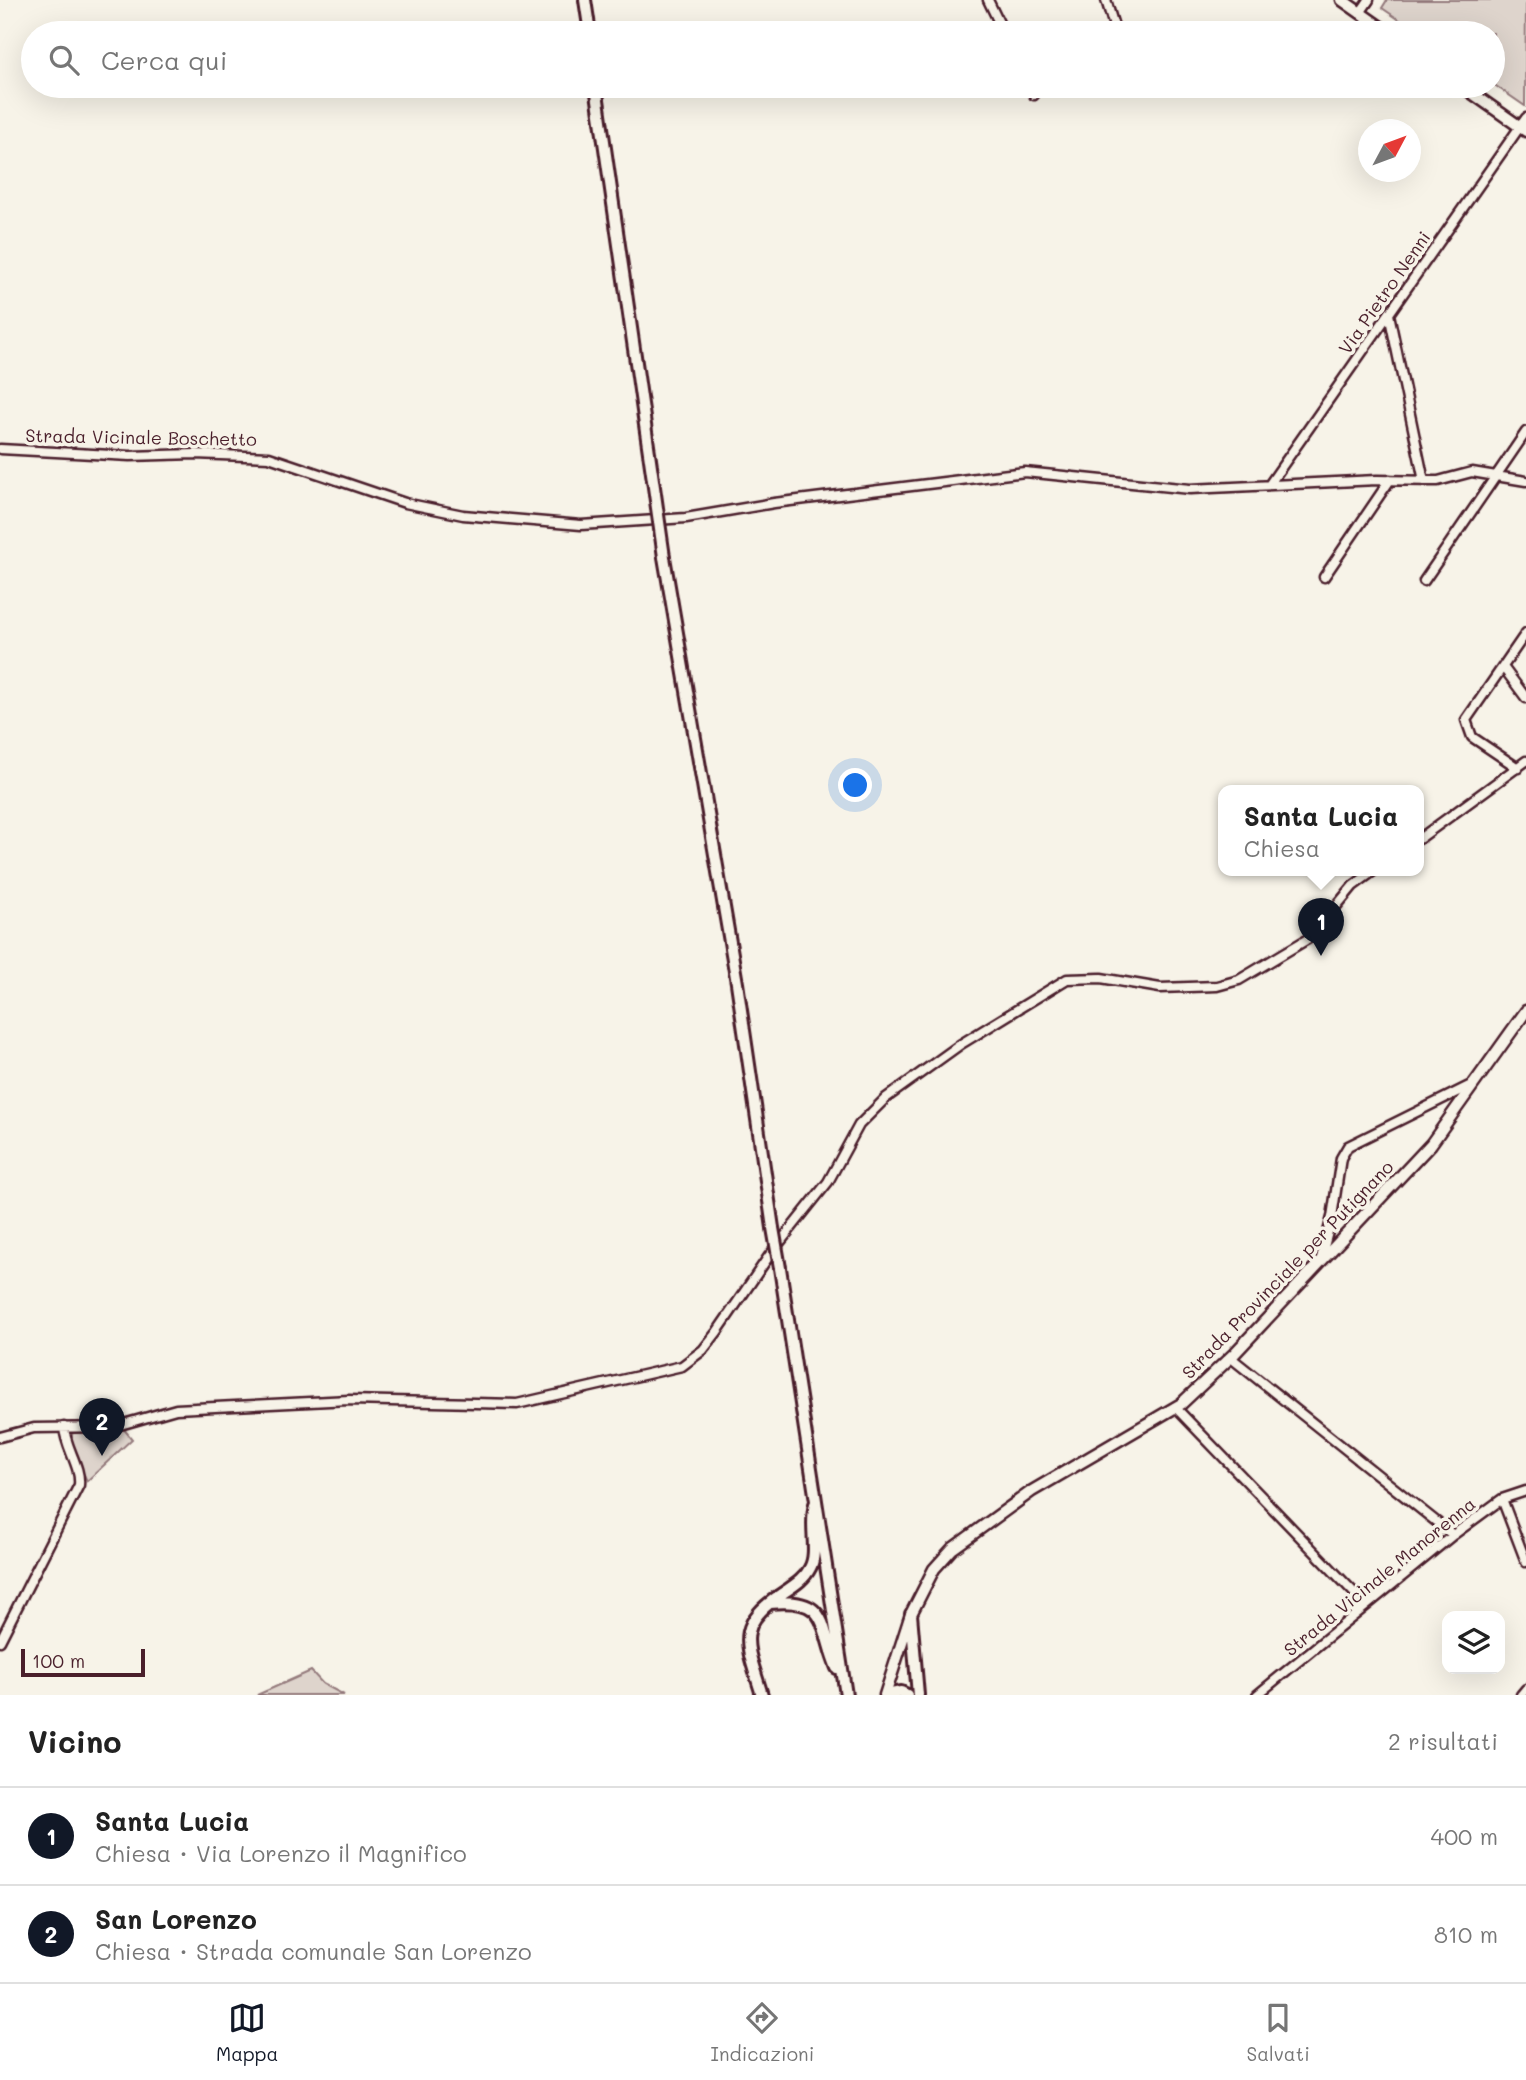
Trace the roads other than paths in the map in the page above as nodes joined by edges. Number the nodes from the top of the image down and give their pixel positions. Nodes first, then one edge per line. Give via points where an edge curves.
1 (585, 0) edge
2 (988, 0) edge
3 (1106, 0) edge
4 (1342, 0) edge
5 (1370, 0) edge
6 (1360, 13) junction
7 (588, 21) edge
8 (998, 21) edge
9 (1112, 21) edge
10 (1372, 21) edge
11 (598, 98) edge
12 (1481, 98) edge
13 (1524, 126) edge
14 (1389, 314) junction
15 (1526, 432) edge
16 (0, 449) edge
17 (1497, 475) junction
18 (1390, 480) junction
19 (1424, 481) junction
20 (1526, 481) edge
21 (1269, 485) junction
22 (1324, 577) dead end
23 (1424, 581) dead end
24 (1526, 633) edge
25 (1503, 667) junction
26 (1526, 698) edge
27 (1526, 761) edge
28 (1518, 768) junction
29 (1424, 835) edge
30 (1367, 876) edge
31 (1526, 1012) edge
32 (1478, 1082) junction
33 (1321, 1258) junction
34 (1230, 1357) junction
35 (1175, 1407) junction
36 (64, 1427) junction
37 (0, 1437) edge
38 (1526, 1491) edge
39 (1502, 1499) junction
40 (816, 1502) junction
41 (1453, 1535) junction
42 (1526, 1562) edge
43 (767, 1603) junction
44 (1365, 1604) junction
45 (911, 1614) junction
46 (0, 1641) edge
47 (844, 1683) junction
48 (1526, 1689) edge
49 (762, 1695) edge
50 (846, 1695) edge
51 (886, 1695) edge
52 (907, 1695) edge
53 (918, 1695) edge
54 (1257, 1695) edge
55 (1521, 1695) edge

1 - 7 main road
2 - 8 street
3 - 9 street
4 - 6 street
5 - 6 street
6 - 10 street
11 - 40 main road, bridge via 664,557 737,982
12 - 13 street
13 - 14 street, Via Pietro Nenni
14 - 19 street
14 - 21 street, Via Pietro Nenni
15 - 17 street
16 - 21 street, Strada Vicinale Boschetto via 269,457 405,503 539,524 686,518 1025,472 1190,489
17 - 19 street, Strada Vicinale Boschetto via 1472,472
17 - 20 street, Strada Vicinale Boschetto
17 - 23 street
18 - 19 street, Strada Vicinale Boschetto
18 - 21 street, Strada Vicinale Boschetto
18 - 22 street
24 - 25 street
25 - 26 street
25 - 28 street via 1466,720 1472,737
27 - 28 street
28 - 29 street
30 - 36 street via 1311,937 1230,984 1160,988 1101,978 1067,979 961,1044 871,1110 821,1191 717,1332 682,1366 517,1404 349,1400 190,1408 113,1427
31 - 32 street, Strada Provinciale per Putignano
32 - 33 street, Strada Provinciale per Putignano via 1431,1144
32 - 33 street via 1348,1146 1341,1158
33 - 34 street, Strada Provinciale per Putignano
34 - 35 street, Strada Provinciale per Putignano
34 - 41 street
35 - 44 street
35 - 45 street, Strada Provinciale per Putignano via 1032,1491 952,1549 934,1569
36 - 37 street via 23,1429
36 - 46 street via 79,1485
38 - 39 street, Strada Vicinale Manorenna
39 - 41 street, Strada Vicinale Manorenna
39 - 42 street
40 - 43 main road via 811,1520 812,1566 802,1580
40 - 47 main road
41 - 44 street, Strada Vicinale Manorenna
43 - 47 main road via 806,1604 820,1615
43 - 49 main road via 747,1629 746,1641
44 - 54 street, Strada Vicinale Manorenna
45 - 51 street, Strada Provinciale per Putignano
45 - 53 main road
47 - 50 main road
48 - 55 street
51 - 52 main road

